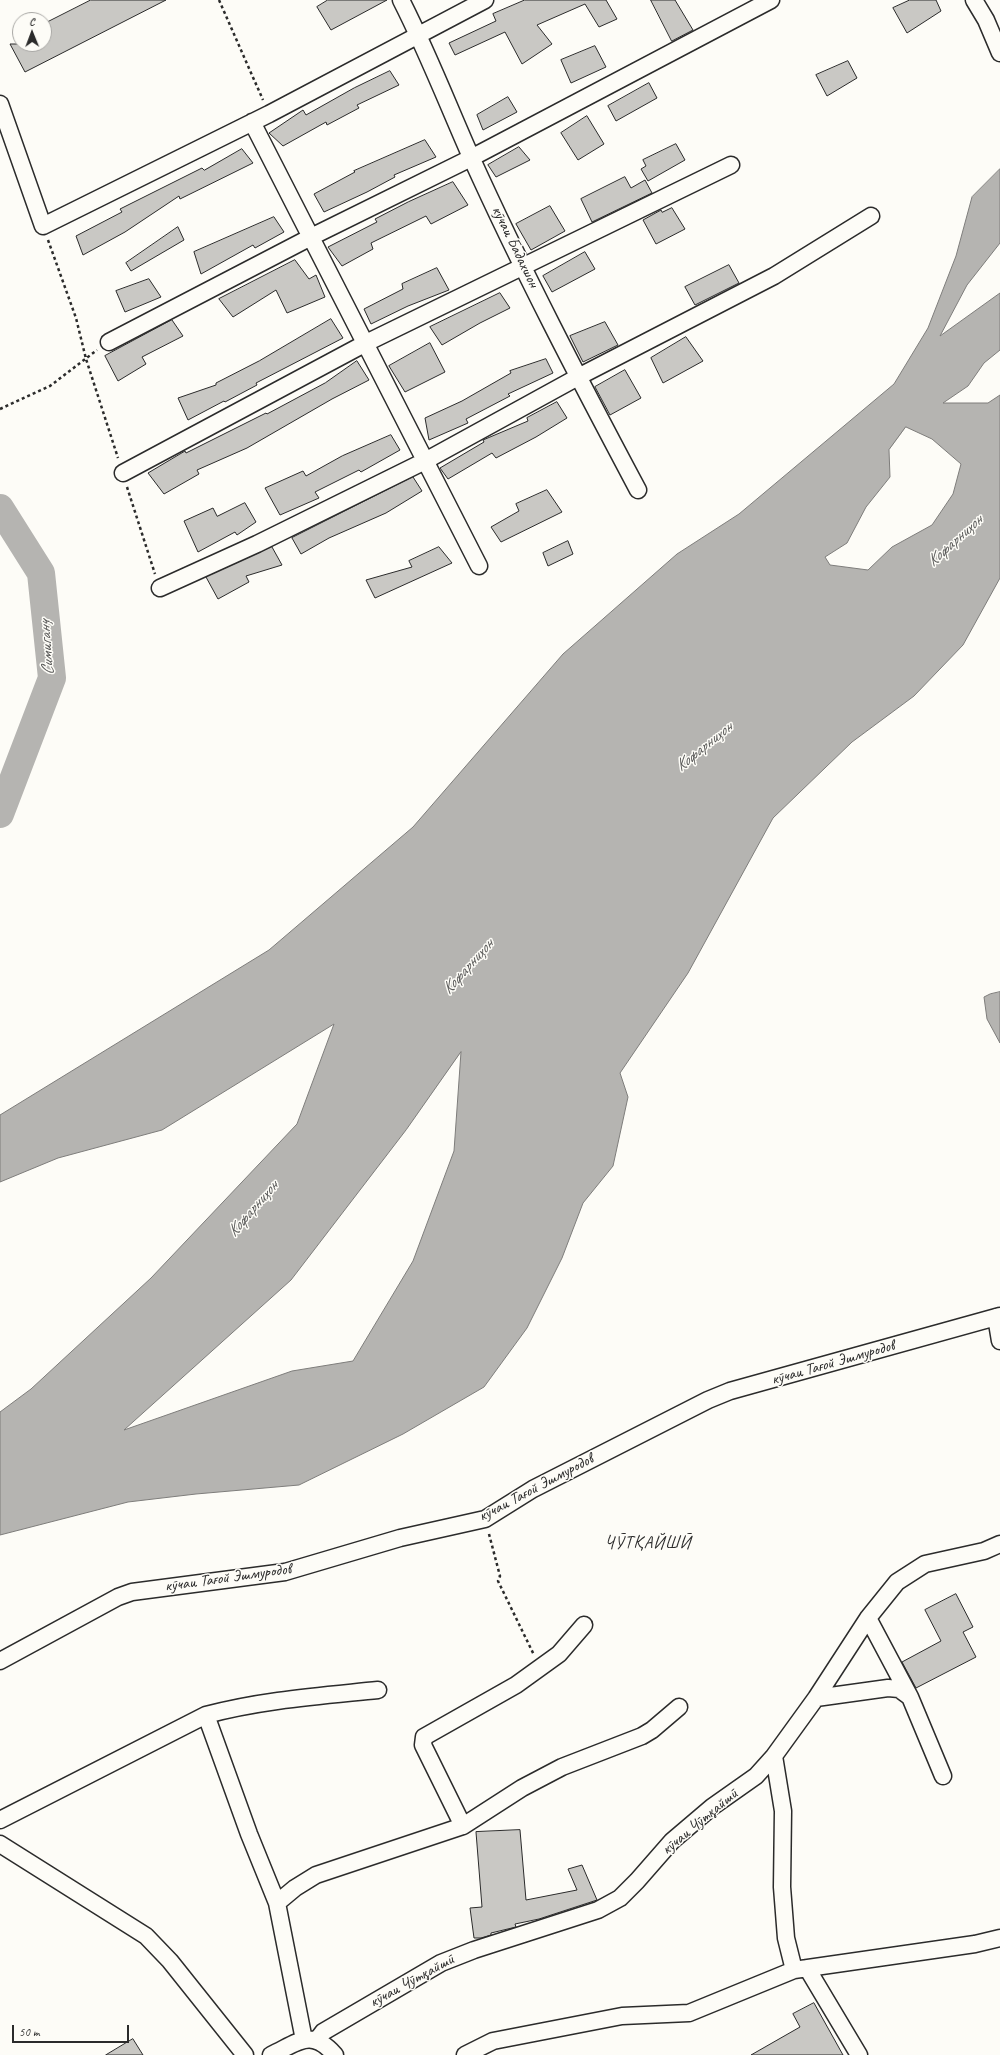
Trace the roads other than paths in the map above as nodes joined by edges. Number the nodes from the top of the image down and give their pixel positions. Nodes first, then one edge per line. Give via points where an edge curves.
1 (401, 0) edge
2 (485, 0) edge
3 (771, 0) edge
4 (974, 0) edge
5 (419, 36) junction
6 (1000, 52) edge
7 (0, 104) edge
8 (252, 122) junction
9 (471, 158) junction
10 (731, 165) dead end
11 (871, 216) dead end
12 (311, 237) junction
13 (523, 266) junction
14 (109, 342) road end
15 (366, 343) junction
16 (578, 377) junction
17 (425, 461) junction
18 (123, 473) road end
19 (638, 490) dead end
20 (479, 566) dead end
21 (160, 588) road end
22 (998, 1316) edge
23 (1000, 1341) edge
24 (1000, 1544) edge
25 (868, 1618) junction
26 (584, 1626) dead end
27 (0, 1661) edge
28 (378, 1690) dead end
29 (816, 1698) junction
30 (910, 1698) junction
31 (679, 1707) dead end
32 (206, 1716) junction
33 (774, 1756) junction
34 (943, 1776) dead end
35 (0, 1820) edge
36 (464, 1826) junction
37 (0, 1844) edge
38 (277, 1904) junction
39 (1000, 1938) edge
40 (800, 1969) junction
41 (311, 2040) junction
42 (245, 2055) edge
43 (271, 2055) edge
44 (335, 2055) edge
45 (465, 2055) edge
46 (859, 2055) edge

1 - 5 street, кӯчаи Бадахшон
2 - 5 street
3 - 9 street
4 - 6 street
5 - 8 street
5 - 9 street, кӯчаи Бадахшон
7 - 8 street via 43,226
8 - 12 street
9 - 12 street
9 - 13 street, кӯчаи Бадахшон
10 - 13 street
11 - 16 street via 774,276
12 - 14 street
12 - 15 street
13 - 15 street
13 - 16 street, кӯчаи Бадахшон
15 - 17 street
15 - 18 street
16 - 17 street
16 - 19 street, кӯчаи Бадахшон
17 - 20 street
17 - 21 street via 257,544
22 - 23 street
22 - 27 street, кӯчаи Тағой Эшмуродов via 708,1400 533,1489 485,1519 400,1538 286,1572 132,1592 118,1597
24 - 25 street, кӯчаи Чӯтқайшӣ via 984,1551 925,1564 897,1582
25 - 29 street, кӯчаи Чӯтқайшӣ
25 - 30 street
26 - 36 street via 560,1654 475,1710 424,1737 423,1745
28 - 32 street via 268,1702
29 - 30 street via 888,1688 898,1689
29 - 33 street, кӯчаи Чӯтқайшӣ
30 - 34 street
31 - 36 street via 642,1736 562,1767 522,1788
32 - 35 street
32 - 38 street
33 - 40 street via 783,1811 782,1887 786,1938
33 - 41 street, кӯчаи Чӯтқайшӣ via 756,1776 712,1807 672,1842 620,1898 598,1910 474,1950 442,1963
36 - 38 street via 316,1875 295,1888
37 - 42 street via 146,1936 170,1961
38 - 41 street
39 - 40 street via 839,1965
40 - 45 street via 688,2013 622,2016 494,2041
40 - 46 street
41 - 43 street, кӯчаи Чӯтқайшӣ
41 - 44 street via 325,2044

